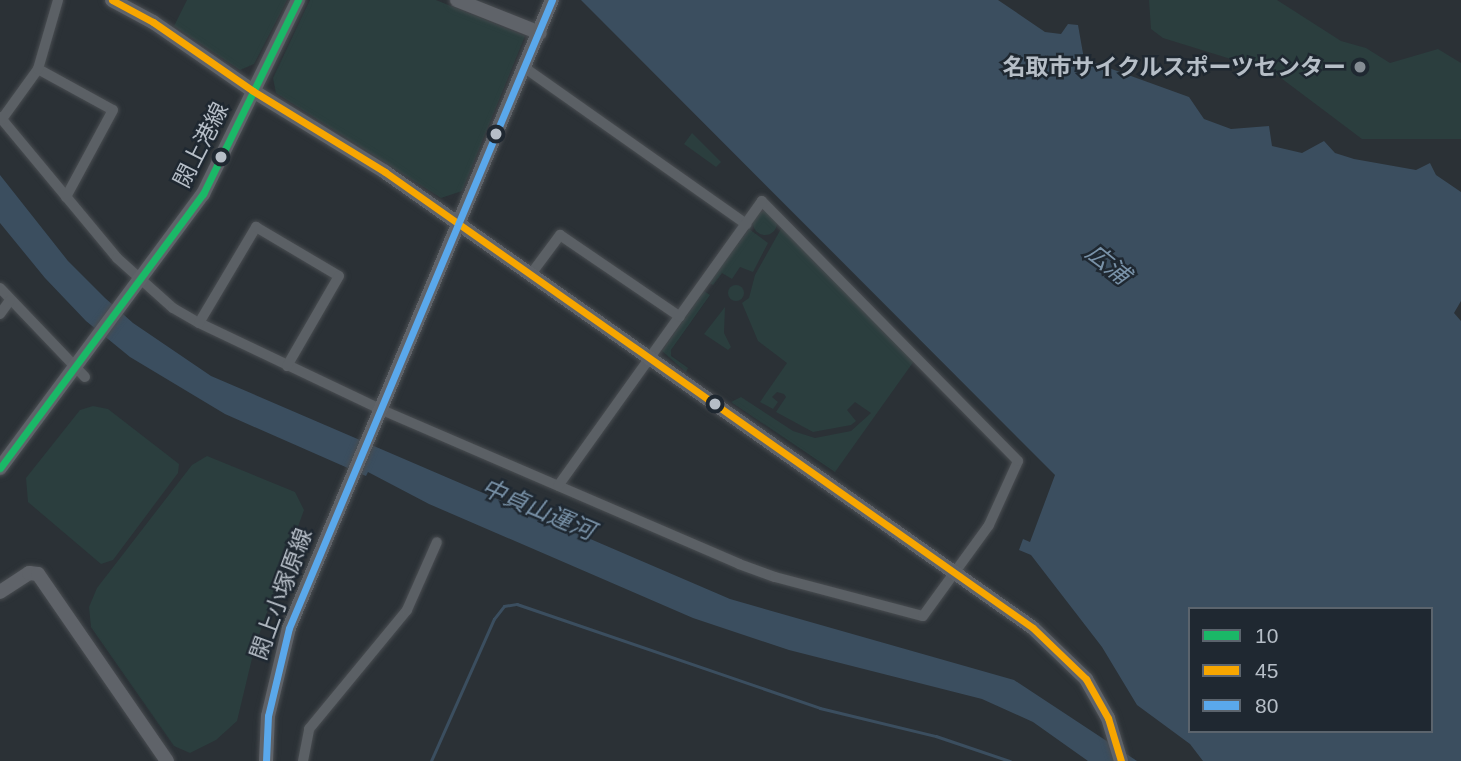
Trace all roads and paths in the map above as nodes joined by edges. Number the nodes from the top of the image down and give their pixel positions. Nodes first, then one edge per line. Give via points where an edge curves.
1 (58, 0) edge
2 (112, 0) edge
3 (298, 0) edge
4 (457, 0) edge
5 (552, 0) edge
6 (540, 33) junction
7 (525, 68) junction
8 (38, 69) junction
9 (253, 92) junction
10 (1, 118) edge
11 (66, 197) junction
12 (746, 223) junction
13 (460, 225) junction
14 (531, 274) junction
15 (142, 280) junction
16 (0, 288) edge
17 (10, 300) junction
18 (0, 314) edge
19 (680, 317) junction
20 (199, 323) junction
21 (651, 357) junction
22 (288, 366) junction
23 (80, 373) junction
24 (382, 410) junction
25 (1, 464) edge
26 (558, 486) junction
27 (437, 542) dead end
28 (955, 571) junction
29 (0, 592) edge
30 (167, 761) edge
31 (266, 761) edge
32 (303, 761) edge
33 (1121, 761) edge

1 - 8 street
2 - 9 street via 153,22
3 - 9 street, 閖上港線
4 - 6 street
5 - 6 street
6 - 7 street
7 - 12 street
7 - 13 street
8 - 10 street
8 - 11 street via 113,110
9 - 13 street via 385,172
9 - 15 street, 閖上港線 via 203,194
10 - 11 street
11 - 15 street
12 - 19 street
12 - 28 street via 762,201 1018,461 989,525
13 - 14 street
13 - 24 street
14 - 19 street via 560,234
14 - 21 street
15 - 20 street
15 - 23 street, 閖上港線 via 90,349
16 - 17 street
17 - 18 street
17 - 23 street
19 - 21 street
20 - 22 street
20 - 22 street via 256,227 339,276
21 - 26 street
21 - 28 street
22 - 24 street
23 - 25 street
24 - 26 street
24 - 31 street, 閖上小塚原線 via 289,628 268,716
26 - 28 street via 751,568 923,616
27 - 32 street via 407,610 309,729
28 - 33 street via 1068,659 1086,679 1113,730
29 - 30 street via 29,573 38,574

